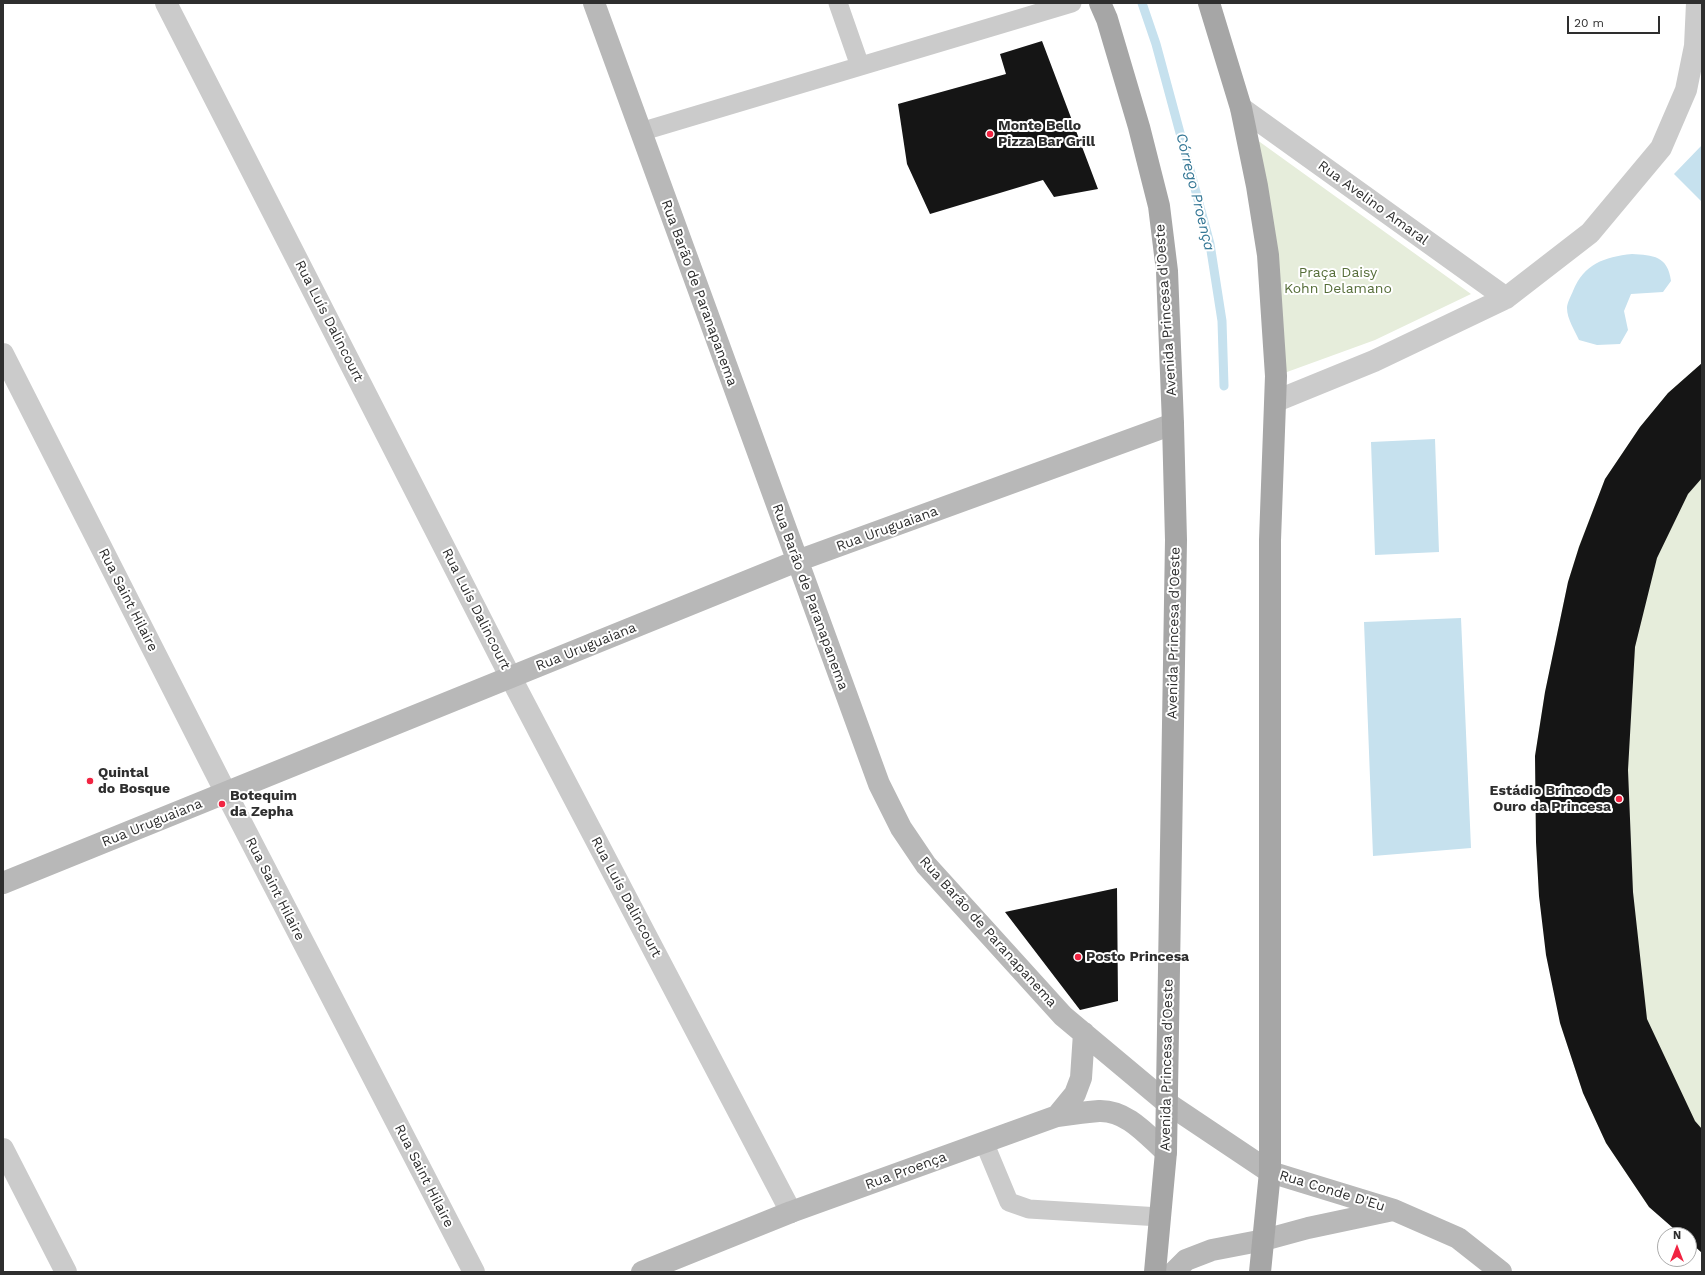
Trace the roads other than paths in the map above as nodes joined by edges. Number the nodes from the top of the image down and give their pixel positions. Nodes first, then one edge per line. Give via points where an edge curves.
1 (166, 3) edge
2 (594, 3) edge
3 (838, 3) edge
4 (1072, 3) edge
5 (1100, 3) edge
6 (1209, 3) edge
7 (1697, 3) edge
8 (860, 66) junction
9 (1241, 108) junction
10 (640, 132) junction
11 (1506, 298) junction
12 (3, 354) edge
13 (1276, 401) junction
14 (1173, 424) junction
15 (797, 562) junction
16 (511, 678) junction
17 (226, 793) junction
18 (3, 883) edge
19 (1084, 1034) junction
20 (1167, 1103) junction
21 (1057, 1116) junction
22 (984, 1142) junction
23 (3, 1149) edge
24 (1166, 1152) junction
25 (1270, 1172) junction
26 (1394, 1210) junction
27 (791, 1212) junction
28 (1160, 1217) junction
29 (1264, 1240) junction
30 (66, 1272) edge
31 (474, 1272) edge
32 (642, 1272) edge
33 (1155, 1272) edge
34 (1174, 1272) edge
35 (1260, 1272) edge
36 (1501, 1272) edge

1 - 16 street, Rua Luís Dalincourt
2 - 10 main road, Rua Barão de Paranapanema
3 - 8 lane
4 - 8 lane
5 - 14 main road, Avenida Princesa d'Oeste via 1139,127 1159,206 1167,271
6 - 9 main road
7 - 11 street via 1695,46 1686,90 1661,148 1590,233
8 - 10 lane
9 - 11 street, Rua Avelino Amaral
9 - 13 main road via 1268,254
10 - 15 main road, Rua Barão de Paranapanema
11 - 13 street via 1374,361
12 - 17 street, Rua Saint Hilaire
13 - 25 main road via 1270,540
14 - 15 main road, Rua Uruguaiana
14 - 20 main road, Avenida Princesa d'Oeste via 1176,540
15 - 16 main road, Rua Uruguaiana
15 - 19 main road, Rua Barão de Paranapanema via 879,784 901,828 926,865 1063,1016
16 - 17 main road, Rua Uruguaiana
16 - 27 street, Rua Luís Dalincourt
17 - 18 main road, Rua Uruguaiana
17 - 31 street, Rua Saint Hilaire
19 - 20 main road, Rua Barão de Paranapanema
19 - 21 main road via 1081,1078 1075,1094
20 - 24 main road, Avenida Princesa d'Oeste
20 - 25 main road, Rua Conde D'Eu
21 - 22 main road, Rua Proença
21 - 24 main road, Rua Proença via 1101,1111 1120,1116 1133,1122
22 - 27 main road, Rua Proença
22 - 28 lane via 1009,1202 1016,1206 1029,1209
23 - 30 street
24 - 28 main road, Avenida Princesa d'Oeste
25 - 26 main road, Rua Conde D'Eu
25 - 29 main road
26 - 29 main road
26 - 36 main road, Rua Conde D'Eu via 1458,1238
27 - 32 main road, Rua Proença
28 - 33 main road, Avenida Princesa d'Oeste
29 - 34 main road via 1212,1250 1186,1260
29 - 35 main road

